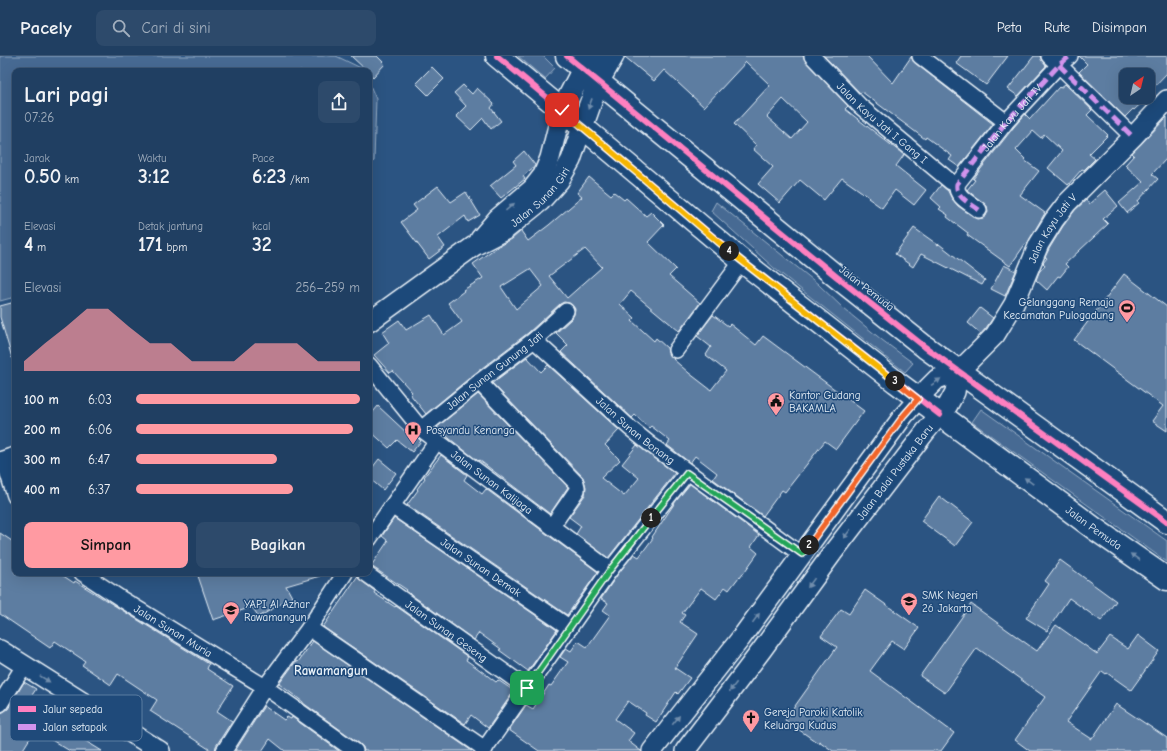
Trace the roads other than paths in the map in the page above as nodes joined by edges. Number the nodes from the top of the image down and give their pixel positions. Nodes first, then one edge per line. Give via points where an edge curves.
1 (497, 56) edge
2 (613, 56) edge
3 (812, 56) edge
4 (920, 56) edge
5 (1059, 59) edge
6 (585, 66) edge
7 (1167, 100) edge
8 (562, 110) junction
9 (1006, 122) junction
10 (582, 127) junction
11 (1133, 137) junction
12 (957, 184) junction
13 (979, 210) dead end
14 (474, 246) junction
15 (742, 262) junction
16 (566, 310) dead end
17 (372, 320) edge
18 (534, 340) junction
19 (676, 350) dead end
20 (372, 369) edge
21 (958, 372) junction
22 (478, 382) junction
23 (918, 399) junction
24 (940, 415) junction
25 (421, 429) junction
26 (437, 441) junction
27 (6, 460) edge
28 (687, 473) junction
29 (12, 484) edge
30 (392, 506) junction
31 (1167, 522) edge
32 (552, 526) junction
33 (372, 535) edge
34 (802, 554) junction
35 (610, 570) junction
36 (87, 576) edge
37 (343, 576) edge
38 (369, 576) edge
39 (1167, 579) edge
40 (309, 628) junction
41 (570, 628) junction
42 (742, 638) junction
43 (0, 650) edge
44 (761, 651) junction
45 (24, 666) junction
46 (265, 687) junction
47 (527, 688) junction
48 (70, 695) edge
49 (0, 704) edge
50 (142, 740) edge
51 (484, 750) edge
52 (160, 751) edge
53 (224, 751) edge
54 (355, 751) edge
55 (652, 751) edge
56 (685, 751) edge

1 - 8 main road, Jalan Pemuda
2 - 6 main road
3 - 12 street, Jalan Kayu Jati I Gang I via 860,106 951,182
4 - 9 street
5 - 9 street, Jalan Kayu Jati IV
5 - 11 street
6 - 8 main road
6 -> 10 main road
6 - 21 main road, Jalan Pemuda via 831,272
7 - 11 street, Jalan Kayu Jati V
8 - 10 main road, Jalan Pemuda
14 -> 8 street, Jalan Sunan Giri via 498,218 532,189 543,175
9 - 12 street, Jalan Kayu Jati IV
10 - 14 street, Jalan Sunan Giri via 571,160 559,180 541,201 505,230
10 - 15 main road, Jalan Pemuda
11 - 21 street, Jalan Kayu Jati V via 1067,203 1054,220 1039,244 1014,304 995,335
12 - 13 street via 960,196
14 - 17 street, Jalan Sunan Giri
15 - 19 street
15 - 23 main road, Jalan Pemuda
16 - 18 street, Jalan Sunan Gunung Jati
18 - 22 street, Jalan Sunan Gunung Jati
18 - 28 street, Jalan Sunan Bonang via 630,428
20 - 25 street, Jalan Sunan Kalijaga
23 -> 21 street via 937,379
21 - 24 street, Jalan Balai Pustaka Baru via 955,392
21 - 31 main road, Jalan Pemuda
22 - 25 street, Jalan Sunan Gunung Jati
22 - 32 street via 576,483 577,490
23 - 24 main road, Jalan Pemuda
23 - 34 street
39 -> 24 main road, Jalan Pemuda
24 -> 44 street, Jalan Balai Pustaka Baru
25 - 26 street, Jalan Sunan Kalijaga
26 - 30 street
26 - 32 street, Jalan Sunan Kalijaga
27 - 29 street
28 - 34 street, Jalan Sunan Bonang
28 - 35 street
30 - 33 street
30 - 41 street, Jalan Sunan Demak
32 - 35 street, Jalan Sunan Kalijaga
42 -> 34 street
35 - 41 street
36 - 46 street, Jalan Sunan Muria
37 - 40 street
38 - 47 street, Jalan Sunan Geseng
40 - 46 street
40 - 51 street
41 - 47 street
42 - 44 street
55 -> 42 street
43 - 45 street
44 -> 56 street, Jalan Balai Pustaka Baru
45 -> 48 street
45 - 49 street
46 - 53 street
46 - 54 street, Jalan Sunan Muria
47 - 51 street
50 -> 52 street

